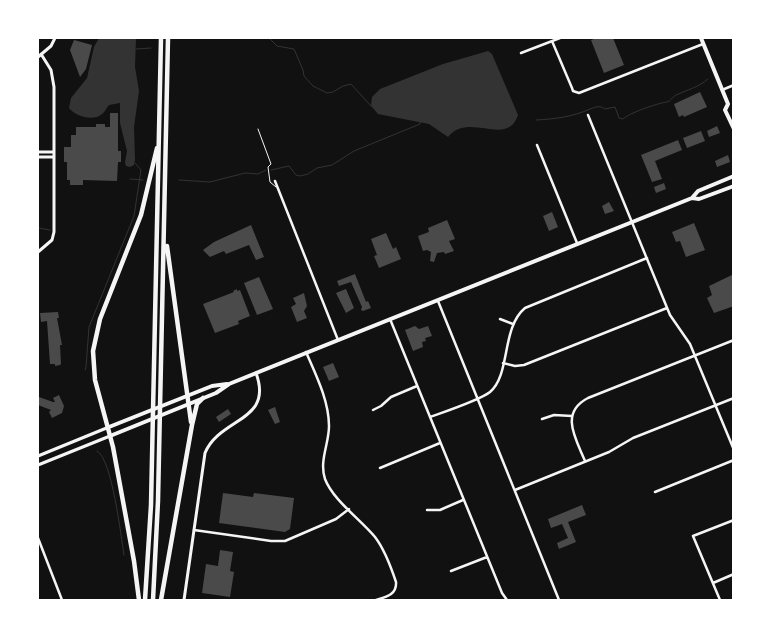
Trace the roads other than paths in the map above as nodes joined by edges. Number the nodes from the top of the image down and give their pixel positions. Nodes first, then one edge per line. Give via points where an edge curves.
1 (55, 38) edge
2 (162, 38) edge
3 (168, 38) edge
4 (560, 38) edge
5 (701, 38) edge
6 (552, 41) junction
7 (704, 44) junction
8 (521, 53) dead end
9 (42, 54) junction
10 (38, 57) edge
11 (734, 85) edge
12 (722, 90) junction
13 (728, 104) junction
14 (734, 107) edge
15 (588, 115) dead end
16 (258, 129) dead end
17 (734, 129) edge
18 (159, 137) junction
19 (537, 145) dead end
20 (38, 152) edge
21 (53, 152) junction
22 (38, 157) edge
23 (53, 157) junction
24 (734, 176) edge
25 (275, 181) dead end
26 (734, 186) edge
27 (277, 187) junction
28 (692, 198) junction
29 (632, 222) junction
30 (165, 234) junction
31 (577, 244) junction
32 (38, 252) edge
33 (646, 258) junction
34 (438, 300) junction
35 (667, 308) junction
36 (390, 319) junction
37 (500, 319) dead end
38 (514, 324) junction
39 (338, 340) junction
40 (734, 340) edge
41 (306, 352) junction
42 (695, 355) junction
43 (503, 363) junction
44 (256, 373) junction
45 (229, 384) junction
46 (417, 386) junction
47 (186, 396) junction
48 (204, 398) junction
49 (478, 398) junction
50 (734, 398) edge
51 (187, 405) junction
52 (715, 405) junction
53 (373, 410) dead end
54 (572, 416) junction
55 (430, 418) junction
56 (542, 419) dead end
57 (192, 426) junction
58 (109, 427) junction
59 (110, 436) junction
60 (440, 444) junction
61 (734, 450) edge
62 (38, 456) edge
63 (734, 460) edge
64 (585, 461) junction
65 (38, 464) edge
66 (380, 468) dead end
67 (515, 490) junction
68 (655, 492) dead end
69 (464, 500) junction
70 (349, 509) junction
71 (426, 510) dead end
72 (734, 520) edge
73 (194, 530) junction
74 (38, 538) edge
75 (487, 557) junction
76 (451, 571) dead end
77 (734, 574) edge
78 (712, 583) junction
79 (62, 600) edge
80 (139, 600) edge
81 (145, 600) edge
82 (153, 600) edge
83 (161, 600) edge
84 (184, 600) edge
85 (376, 600) edge
86 (507, 600) edge
87 (560, 600) edge
88 (720, 600) edge

1 - 9 street
2 - 18 highway
3 - 30 highway
4 - 6 street
5 - 7 main road
6 - 7 street via 573,91 579,93
6 - 8 street
7 - 12 main road
9 - 10 street
9 - 21 street via 53,78
11 - 12 street
12 - 13 main road
13 - 14 main road
13 - 17 main road via 725,110
15 - 29 street
16 - 27 lane via 271,164 268,167 270,182
18 - 58 highway via 141,215 96,333 93,371
18 - 81 highway via 151,505
19 - 31 street
20 - 21 street
21 - 23 street
22 - 23 street
23 - 32 street via 54,232 52,240
24 - 28 main road via 698,191
25 - 27 street
26 - 28 main road via 699,199
27 - 39 street
28 - 29 main road
29 - 31 main road
29 - 33 street
30 - 47 highway
30 - 82 highway
31 - 34 main road
33 - 35 street
33 - 38 street via 531,304 518,314
34 - 36 main road
34 - 49 street
35 - 42 street
35 - 43 street via 524,365
36 - 39 main road
36 - 46 street
37 - 38 street
38 - 43 street
39 - 41 main road
40 - 42 street
41 - 44 main road
41 - 70 street via 328,415 324,475 330,488
42 - 52 street
42 - 54 street via 588,398 577,406
43 - 49 street via 495,387
44 - 45 main road
44 - 73 street via 260,393 255,407 219,433 205,454
45 - 47 main road via 212,386
45 - 48 main road
46 - 53 street via 391,397
46 - 55 street
47 - 51 highway
47 - 58 main road
48 - 51 main road
48 - 57 highway via 197,404
49 - 55 street
49 - 67 street
50 - 52 street
51 - 57 highway
51 - 59 main road
52 - 61 street
52 - 64 street
54 - 56 street via 554,415
54 - 64 street via 572,429
55 - 60 street
57 - 83 highway
58 - 59 highway
58 - 62 street
59 - 65 street
59 - 80 highway
60 - 66 street
60 - 69 street
63 - 68 street
64 - 67 street
67 - 87 street
69 - 71 street via 440,510
69 - 75 street
70 - 73 street via 336,519 285,541
70 - 85 street via 383,549 396,582 394,592
72 - 78 street via 693,536
73 - 84 street
74 - 79 street
75 - 76 street
75 - 86 street
77 - 78 street
78 - 88 street

